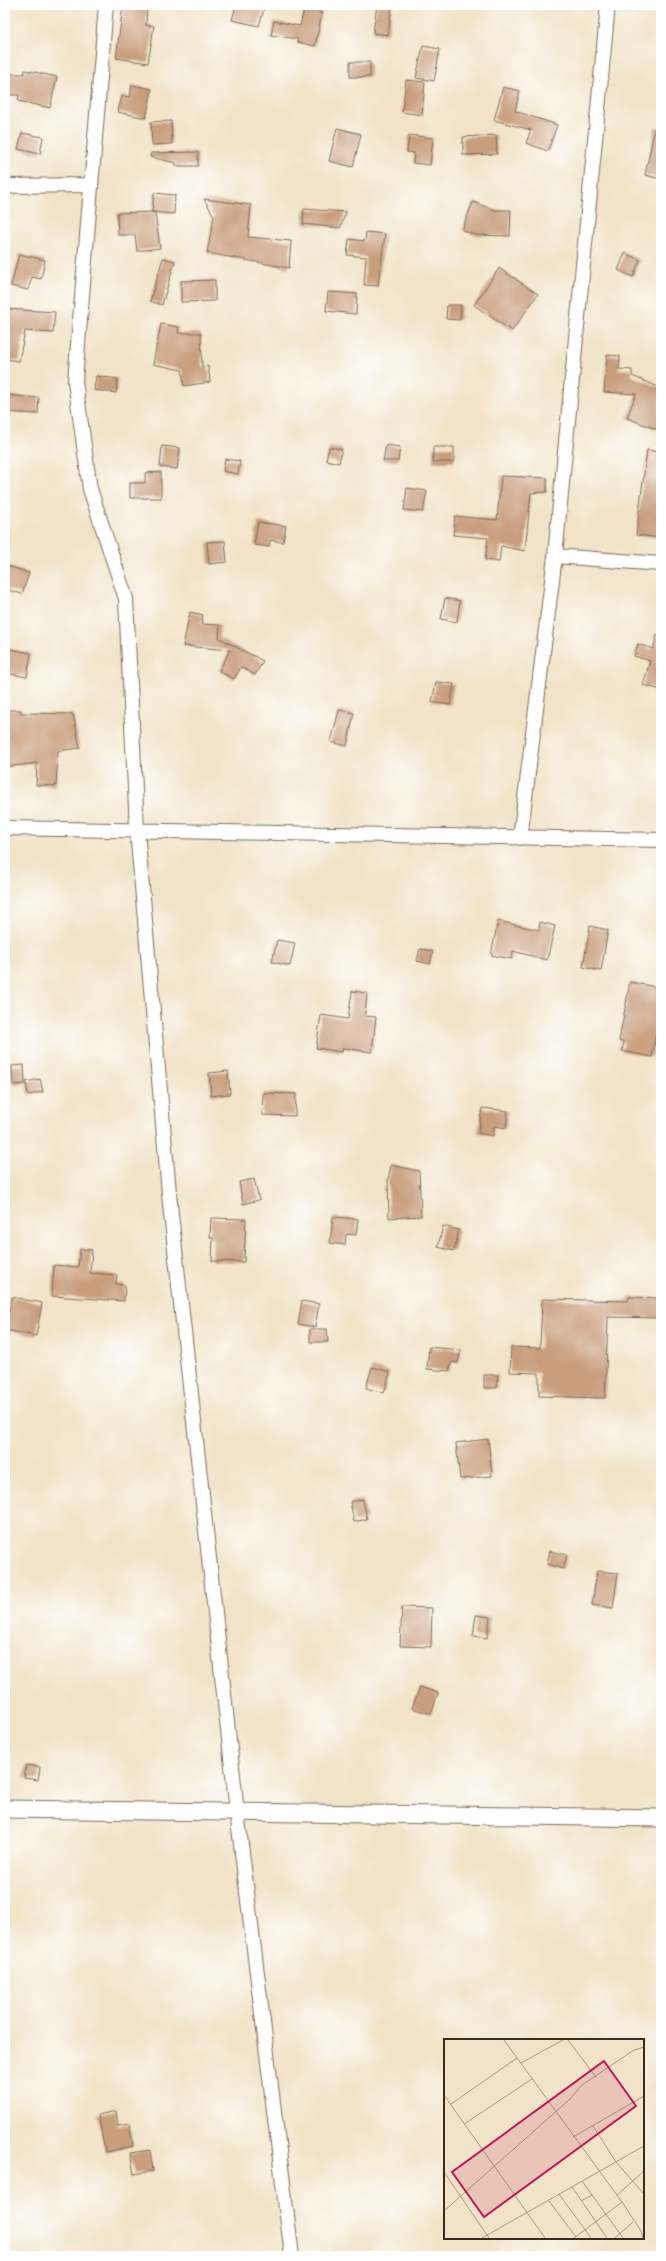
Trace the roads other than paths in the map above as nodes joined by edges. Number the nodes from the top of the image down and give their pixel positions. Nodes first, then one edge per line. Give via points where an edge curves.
1 (106, 5) edge
2 (608, 5) edge
3 (91, 185) junction
4 (5, 186) edge
5 (555, 556) junction
6 (661, 564) edge
7 (5, 828) edge
8 (137, 830) junction
9 (520, 838) junction
10 (661, 840) edge
11 (5, 1809) edge
12 (237, 1812) junction
13 (661, 1818) edge
14 (292, 2256) edge

1 - 3 street
2 - 5 street
3 - 4 street
3 - 8 street via 74,381 90,489 126,599
5 - 6 street
5 - 9 street
7 - 8 street
8 - 9 street
8 - 12 street via 170,1204
9 - 10 street
11 - 12 street
12 - 13 street
12 - 14 street

